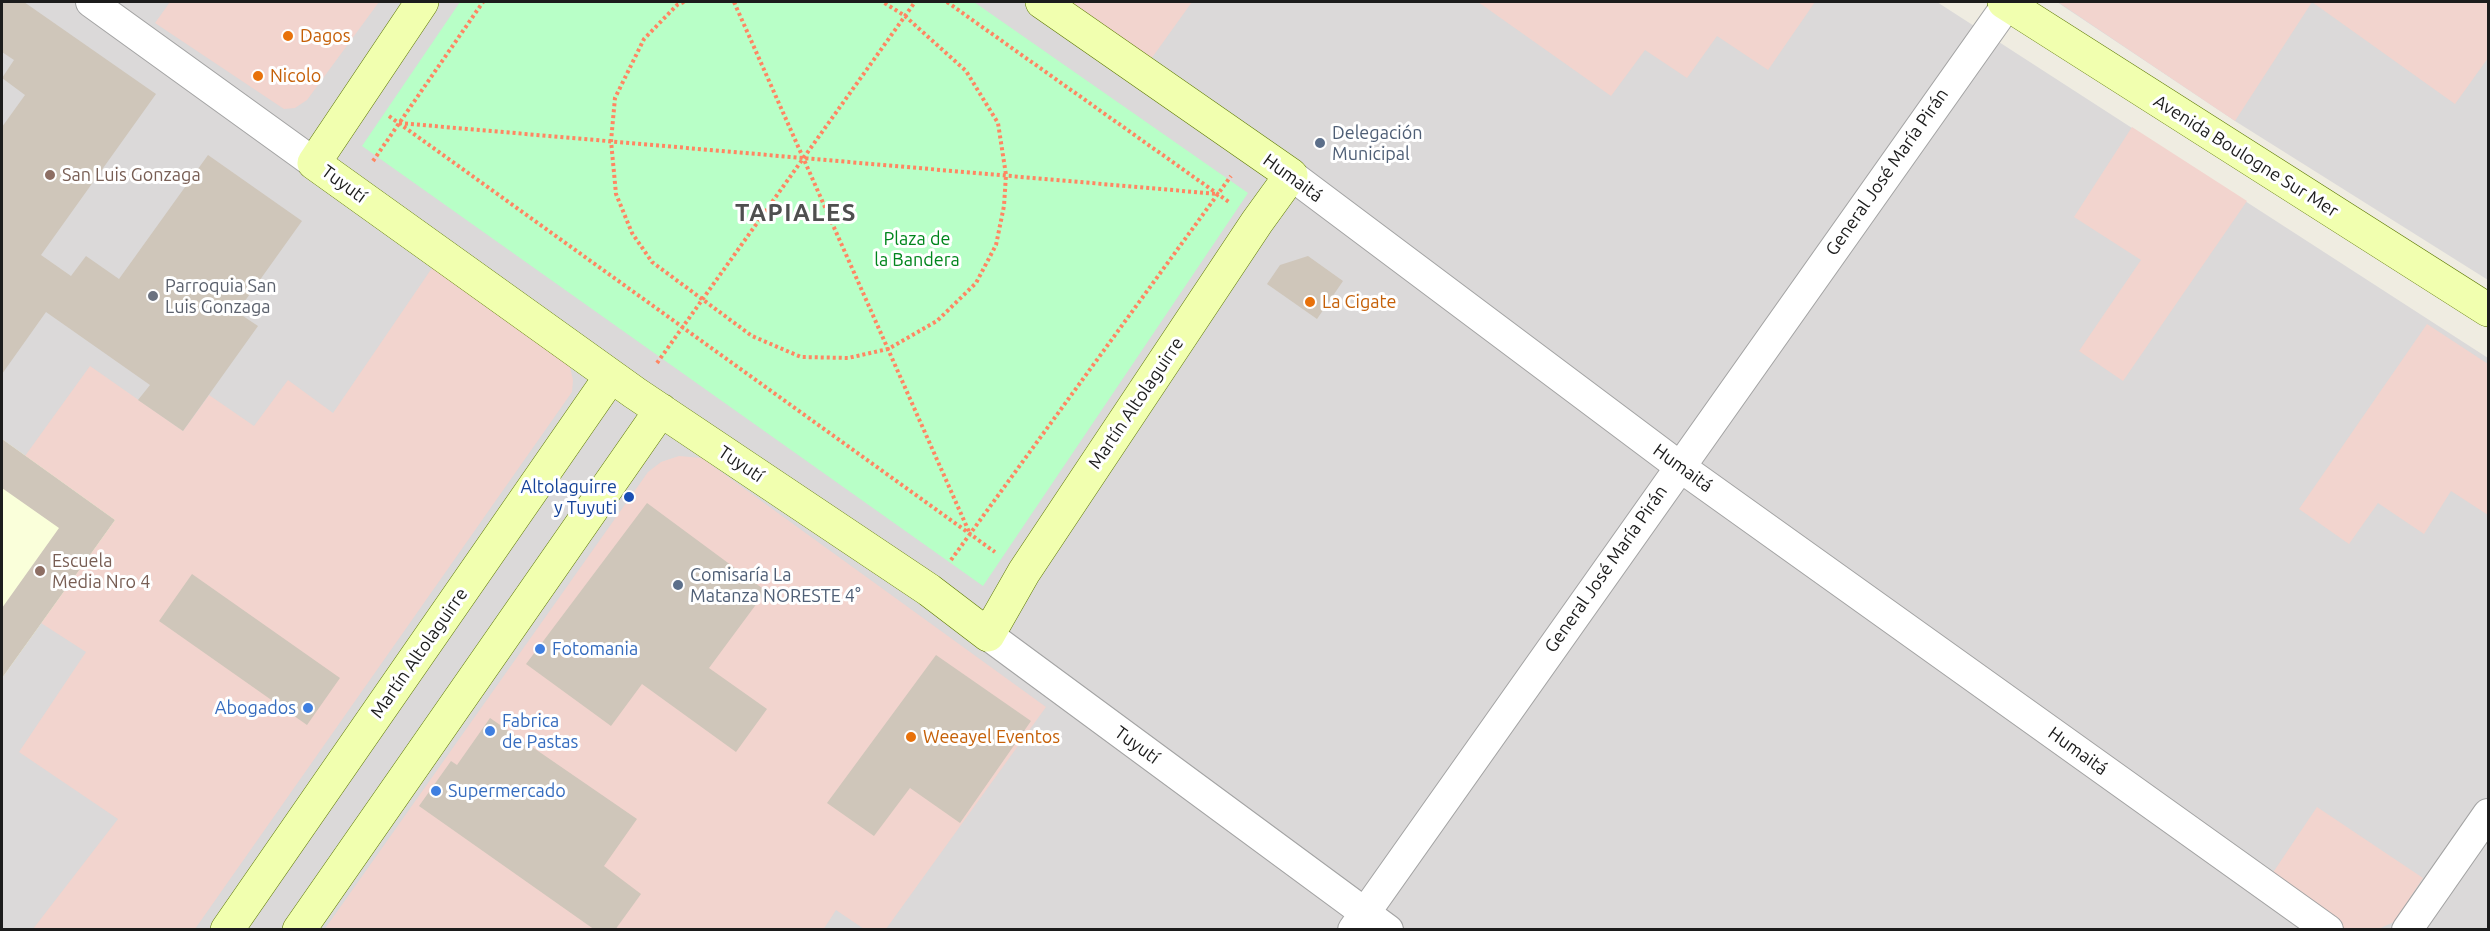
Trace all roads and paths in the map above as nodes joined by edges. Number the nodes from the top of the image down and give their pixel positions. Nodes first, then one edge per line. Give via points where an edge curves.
1 (91, 2) edge
2 (422, 2) edge
3 (483, 2) edge
4 (684, 2) edge
5 (734, 2) edge
6 (883, 2) edge
7 (915, 2) edge
8 (947, 2) edge
9 (1042, 2) edge
10 (2006, 2) edge
11 (905, 16) junction
12 (360, 95) junction
13 (399, 123) junction
14 (611, 141) junction
15 (1252, 148) junction
16 (803, 158) junction
17 (314, 163) junction
18 (1006, 176) junction
19 (1291, 176) junction
20 (352, 190) junction
21 (1218, 194) junction
22 (1257, 222) junction
23 (702, 300) junction
24 (2488, 310) edge
25 (682, 328) junction
26 (888, 349) junction
27 (636, 393) junction
28 (1679, 466) junction
29 (970, 534) junction
30 (1024, 572) junction
31 (929, 590) junction
32 (988, 635) junction
33 (2488, 814) edge
34 (1358, 921) edge
35 (227, 930) edge
36 (299, 930) edge
37 (1389, 930) edge
38 (2328, 930) edge
39 (2407, 930) edge

1 - 17 street, Tuyutí
2 - 12 street
3 - 13 path
4 - 14 path via 644,39 615,98
5 - 16 path
6 - 11 path
7 - 11 path
8 - 21 path
9 - 15 street, Humaitá
10 - 24 street, Avenida Boulogne Sur Mer
10 - 28 street, General José María Pirán
11 - 16 path
11 - 18 path via 966,71 998,123
12 - 13 path
12 - 17 street
13 - 14 path
13 - 20 path
13 - 25 path
14 - 16 path
14 - 23 path via 616,194 632,233 652,262
15 - 19 street, Humaitá
15 - 21 path
16 - 18 path
16 - 23 path
16 - 26 path
17 - 20 street, Tuyutí
18 - 21 path
18 - 26 path via 996,245 975,283 937,321
19 - 22 street, Martín Altolaguirre
19 - 28 street, Humaitá
20 - 27 street, Tuyutí
21 - 22 path
21 - 29 path
22 - 30 street, Martín Altolaguirre
23 - 25 path
23 - 26 path via 752,336 801,357 848,358
25 - 27 path
25 - 29 path
26 - 29 path
27 - 31 street, Tuyutí
27 - 35 street, Martín Altolaguirre
27 - 36 street
28 - 34 street, General José María Pirán
28 - 38 street, Humaitá
29 - 30 path
29 - 31 path
30 - 32 street, Martín Altolaguirre
31 - 32 street, Tuyutí
32 - 34 street, Tuyutí
33 - 39 street
34 - 37 street, Tuyutí

